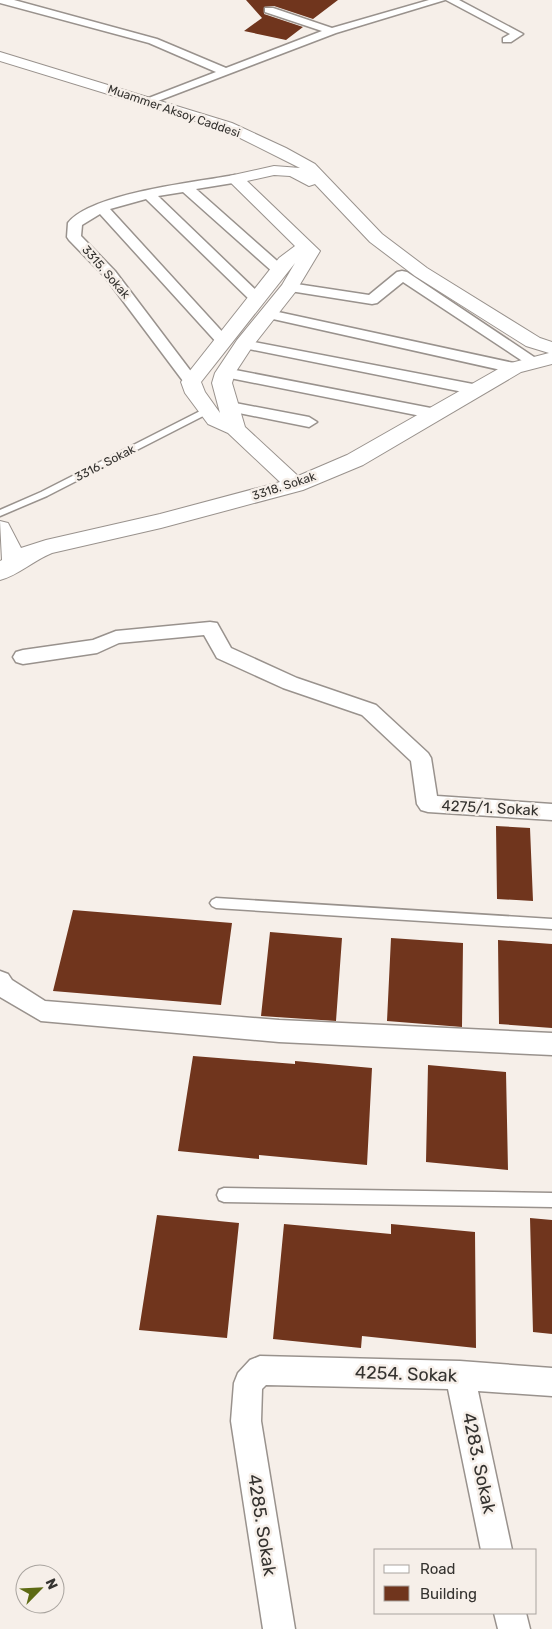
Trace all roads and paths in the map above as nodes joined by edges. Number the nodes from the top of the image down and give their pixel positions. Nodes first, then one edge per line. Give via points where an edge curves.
1 (2, 0) edge
2 (440, 0) edge
3 (451, 0) edge
4 (269, 10) dead end
5 (332, 31) junction
6 (507, 40) dead end
7 (0, 56) edge
8 (226, 72) junction
9 (150, 101) junction
10 (234, 179) junction
11 (186, 188) junction
12 (150, 196) junction
13 (101, 206) junction
14 (304, 247) junction
15 (279, 270) junction
16 (402, 275) junction
17 (290, 287) junction
18 (256, 298) junction
19 (269, 314) junction
20 (223, 341) junction
21 (244, 344) junction
22 (552, 348) edge
23 (533, 362) edge
24 (225, 373) junction
25 (191, 382) junction
26 (478, 390) junction
27 (230, 407) junction
28 (208, 410) junction
29 (436, 414) junction
30 (309, 422) dead end
31 (235, 429) junction
32 (295, 485) junction
33 (0, 513) edge
34 (0, 528) edge
35 (7, 567) edge
36 (23, 657) dead end
37 (552, 812) edge
38 (216, 903) dead end
39 (552, 924) edge
40 (0, 981) edge
41 (552, 1044) edge
42 (224, 1195) dead end
43 (552, 1200) edge
44 (260, 1370) joint
45 (460, 1375) junction
46 (552, 1382) edge
47 (498, 1549) edge
48 (510, 1614) edge
49 (279, 1629) edge
50 (514, 1629) edge

1 - 8 street via 153,41
2 - 5 street
3 - 6 street via 518,34
4 - 5 street
5 - 8 street
7 - 9 street, Muammer Aksoy Caddesi
8 - 9 street
9 - 22 street, Muammer Aksoy Caddesi via 227,126 309,167 376,238 420,272 533,342
10 - 11 street, 3315. Sokak
10 - 14 street
10 - 16 street via 264,172 292,170 303,174 354,231
11 - 12 street, 3315. Sokak
11 - 15 street
12 - 13 street, 3315. Sokak
12 - 18 street
13 - 20 street
13 - 25 street, 3315. Sokak via 75,223 74,237 110,274
14 - 15 street
14 - 17 street via 311,251
15 - 18 street
16 - 17 street via 372,300
16 - 23 street
17 - 19 street
18 - 20 street
19 - 21 street
19 - 23 street
20 - 25 street
21 - 24 street
21 - 26 street
23 - 26 street, 3318. Sokak
24 - 27 street via 222,383
24 - 29 street
25 - 28 street
26 - 29 street, 3318. Sokak
27 - 30 street
27 - 31 street
28 - 31 street via 215,420
28 - 33 lane, 3316. Sokak
29 - 32 street, 3318. Sokak via 356,460
31 - 32 street
32 - 35 street, 3318. Sokak via 161,521 75,538 26,554
34 - 35 street via 7,540
36 - 37 street, 4275/1. Sokak via 97,646 116,637 210,628 224,653 290,683 369,710 421,758 428,804
38 - 39 lane
40 - 41 street via 41,1012 280,1032
42 - 43 lane
44 - 45 street, 4254. Sokak
44 - 49 street, 4285. Sokak via 248,1383 246,1421
45 - 46 street, 4254. Sokak
45 - 47 street, 4283. Sokak
48 - 50 street

